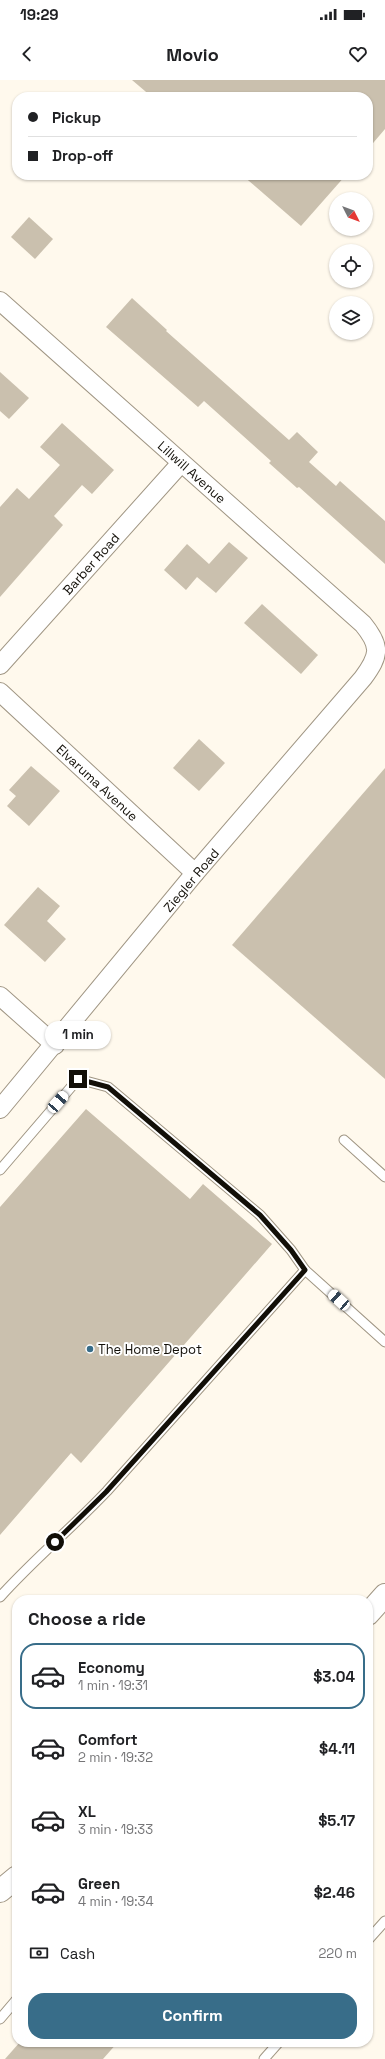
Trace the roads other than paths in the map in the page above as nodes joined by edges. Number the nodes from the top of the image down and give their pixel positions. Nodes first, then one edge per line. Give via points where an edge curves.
1 (0, 301) edge
2 (181, 463) junction
3 (378, 649) joint
4 (0, 665) edge
5 (0, 692) edge
6 (196, 873) junction
7 (0, 996) edge
8 (55, 1044) junction
9 (0, 1110) edge
10 (344, 1140) dead end
11 (0, 1170) edge
12 (385, 1177) edge
13 (305, 1270) junction
14 (385, 1342) edge
15 (385, 1595) edge
16 (0, 1597) edge
17 (373, 1608) edge
18 (385, 1921) edge
19 (373, 1934) edge
20 (12, 2005) edge
21 (0, 2020) edge
22 (275, 2047) edge
23 (264, 2059) edge

1 - 2 street, Lillwill Avenue
2 - 3 street, Lillwill Avenue via 363,624
2 - 4 street, Barber Road
3 - 6 street, Ziegler Road via 373,665 363,678
5 - 6 street, Elvaruma Avenue
6 - 8 street, Ziegler Road
7 - 8 street
8 - 9 street, Ziegler Road
10 - 12 lane
11 - 13 lane via 78,1079 108,1087 260,1215
13 - 14 lane
13 - 16 lane via 106,1492 21,1573
15 - 17 street
18 - 19 lane
20 - 21 lane
22 - 23 lane

